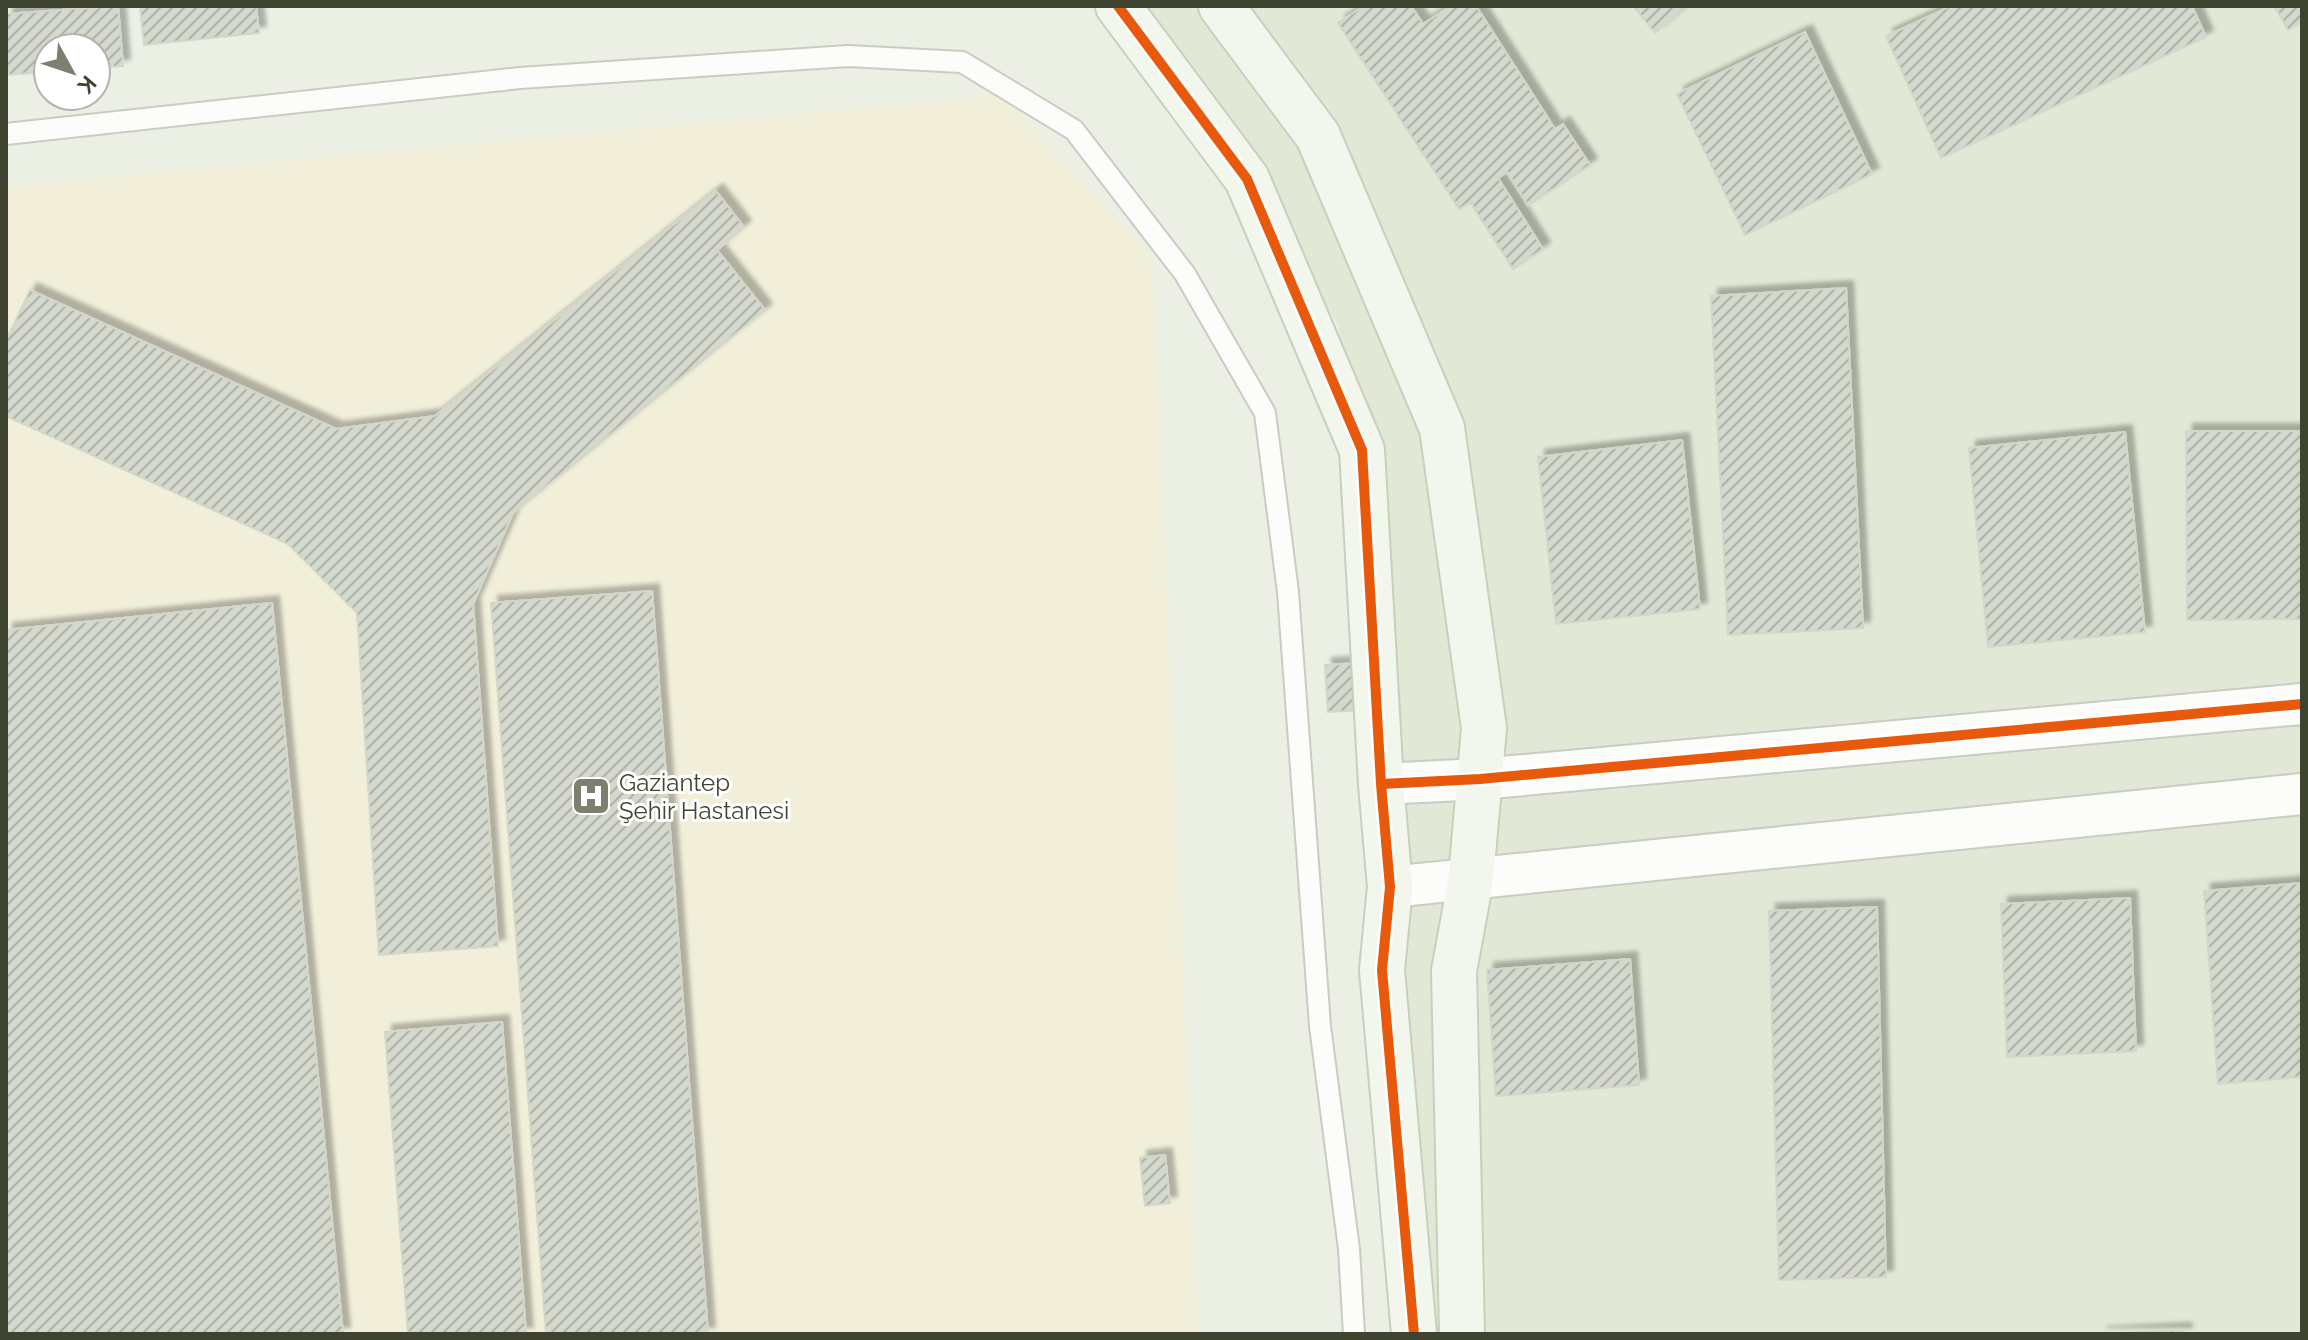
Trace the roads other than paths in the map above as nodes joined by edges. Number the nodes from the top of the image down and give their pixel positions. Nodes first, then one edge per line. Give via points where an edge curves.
1 (1118, 6) edge
2 (1221, 6) edge
3 (6, 134) edge
4 (2302, 704) edge
5 (1480, 779) junction
6 (1381, 784) junction
7 (2302, 794) edge
8 (1471, 878) junction
9 (1390, 887) junction
10 (1354, 1334) edge
11 (1414, 1334) edge
12 (1462, 1334) edge

1 - 6 street via 1247,179 1362,450
2 - 5 street via 1318,136 1442,428 1484,728
3 - 10 lane via 520,78 848,56 962,62 1074,130 1185,274 1265,413 1288,592 1320,1026 1349,1249
4 - 5 street
5 - 6 street
5 - 8 street
6 - 9 street
7 - 8 street
8 - 9 street
8 - 12 street via 1454,971
9 - 11 street via 1382,970

